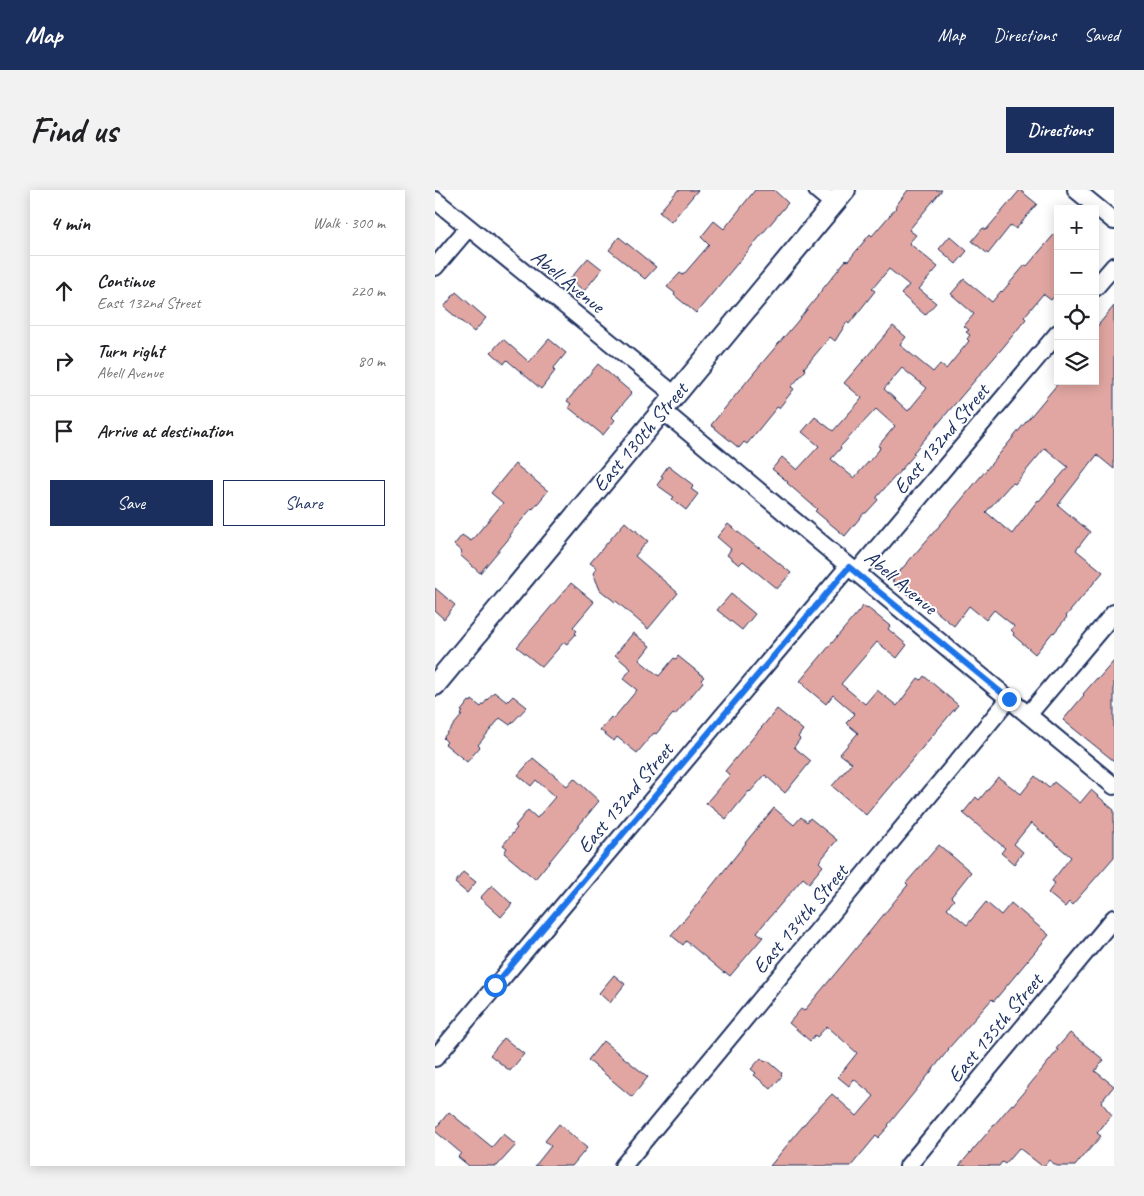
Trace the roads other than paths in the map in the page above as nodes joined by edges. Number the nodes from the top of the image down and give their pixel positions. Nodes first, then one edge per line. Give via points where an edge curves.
1 (817, 190) edge
2 (1076, 190) edge
3 (840, 197) edge
4 (435, 200) edge
5 (1114, 221) edge
6 (468, 228) junction
7 (1114, 266) edge
8 (435, 268) edge
9 (1099, 283) edge
10 (1054, 338) edge
11 (675, 395) junction
12 (662, 410) junction
13 (852, 570) junction
14 (1114, 613) edge
15 (435, 685) edge
16 (1009, 699) junction
17 (1028, 715) junction
18 (1114, 786) edge
19 (1114, 918) edge
20 (435, 1058) edge
21 (623, 1166) edge
22 (908, 1166) edge

1 - 3 street
2 - 5 street
3 - 11 street, East 130th Street
4 - 6 street, Abell Avenue
6 - 8 street
6 - 11 street, Abell Avenue
7 - 9 street
10 - 13 street, East 132nd Street
11 - 12 street, East 130th Street
12 - 13 street, Abell Avenue
12 - 15 street, East 130th Street
13 - 16 street, Abell Avenue
13 - 20 street, East 132nd Street
14 - 17 street
16 - 17 street, Abell Avenue
16 - 21 street, East 134th Street
17 - 18 street, Abell Avenue
19 - 22 street, East 135th Street

